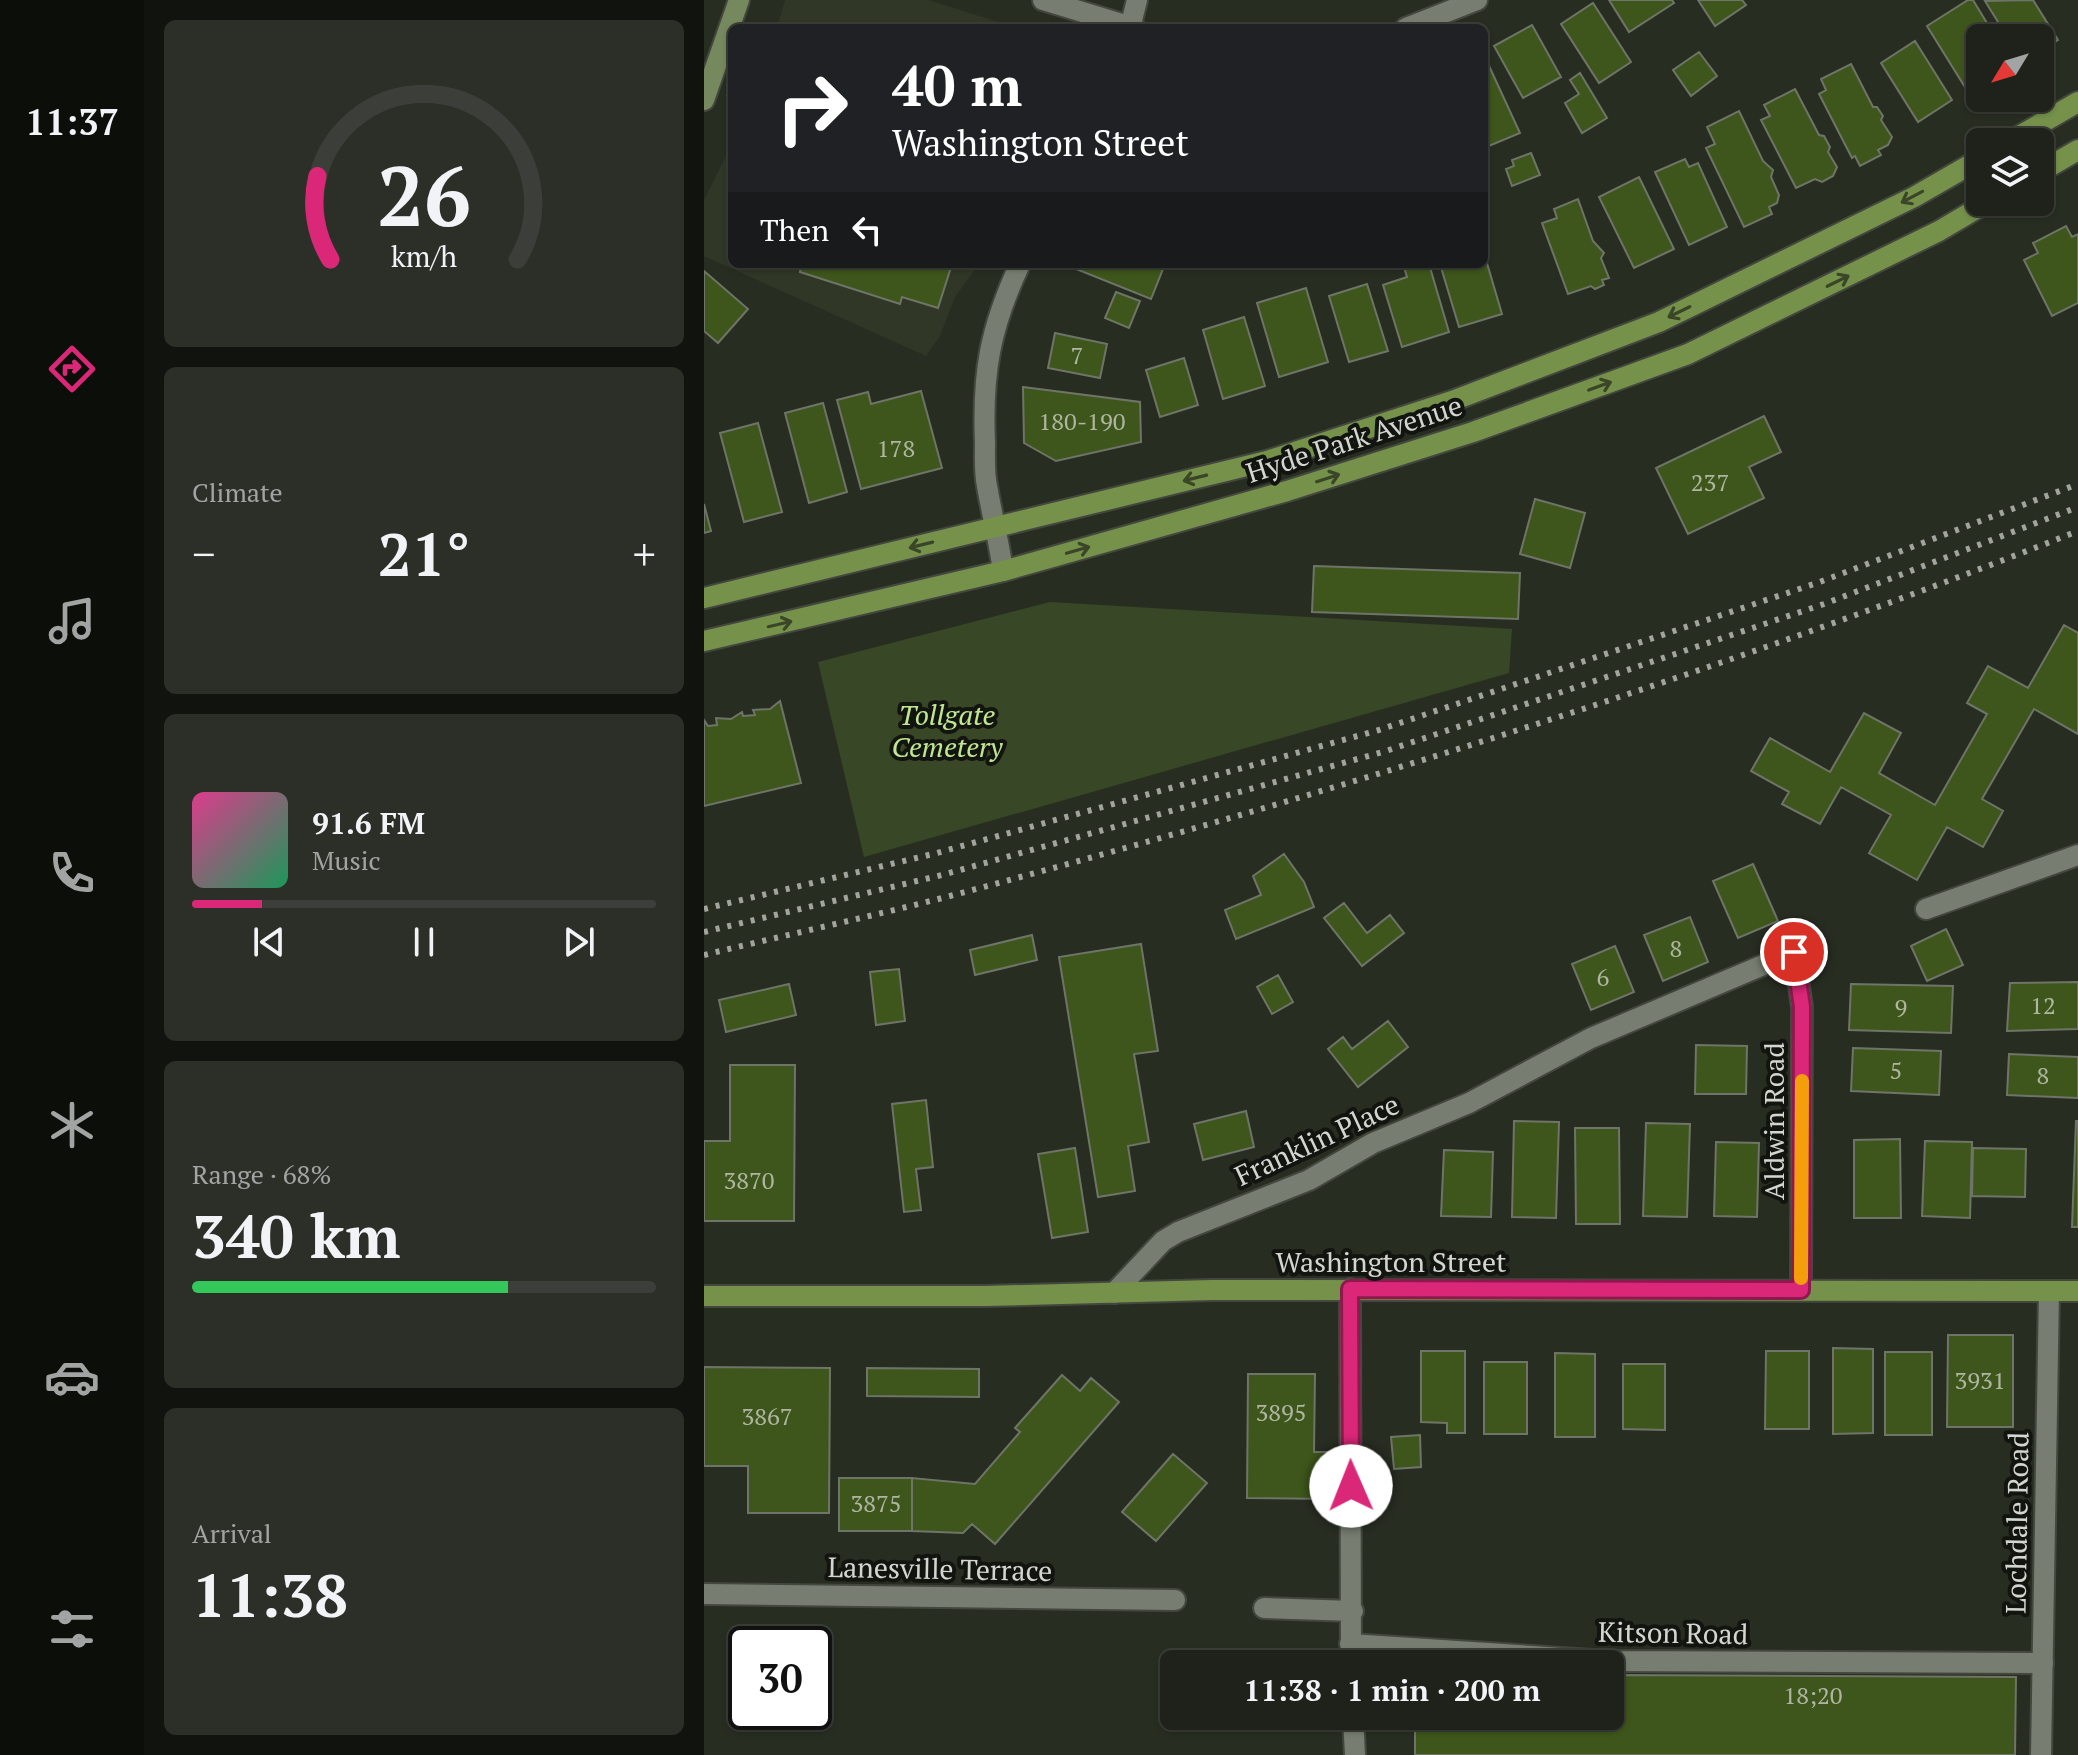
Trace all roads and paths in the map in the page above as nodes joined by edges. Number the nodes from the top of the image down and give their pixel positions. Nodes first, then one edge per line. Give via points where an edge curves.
1 (739, 0) edge
2 (1043, 0) edge
3 (1137, 0) edge
4 (1477, 0) edge
5 (731, 24) edge
6 (1122, 24) edge
7 (1133, 24) edge
8 (1416, 24) edge
9 (728, 31) edge
10 (704, 100) edge
11 (2078, 102) edge
12 (2033, 128) edge
13 (2078, 150) edge
14 (2054, 164) edge
15 (1966, 167) edge
16 (1966, 215) edge
17 (1018, 268) edge
18 (1550, 364) junction
19 (1565, 398) junction
20 (997, 527) junction
21 (1003, 571) junction
22 (704, 598) edge
23 (704, 641) edge
24 (2078, 855) edge
25 (1926, 909) dead end
26 (1794, 952) joint
27 (1350, 1289) junction
28 (1801, 1290) junction
29 (2049, 1291) junction
30 (2078, 1291) edge
31 (1114, 1293) junction
32 (704, 1296) edge
33 (704, 1594) edge
34 (1175, 1600) dead end
35 (1264, 1608) dead end
36 (1353, 1611) junction
37 (1350, 1650) edge
38 (1624, 1661) edge
39 (2043, 1663) junction
40 (1354, 1730) edge
41 (1355, 1755) edge
42 (2041, 1755) edge

1 - 5 main road
2 - 6 street
3 - 7 street
4 - 8 street
9 - 10 main road
11 - 12 main road
13 - 14 main road
15 -> 18 main road, Hyde Park Avenue via 1659,322
19 -> 16 main road, Hyde Park Avenue via 1688,354
17 - 20 street via 988,355 986,484
18 - 19 main road
18 -> 20 main road, Hyde Park Avenue via 1267,461
21 -> 19 main road, Hyde Park Avenue via 1287,491
20 - 21 street
20 -> 22 main road, Hyde Park Avenue
23 -> 21 main road, Hyde Park Avenue
24 - 25 street
26 - 28 street, Aldwin Road via 1802,1007
26 - 31 street, Franklin Place via 1612,1028 1469,1103 1373,1143 1309,1180 1178,1232
27 - 28 main road, Washington Street
27 - 31 main road, Washington Street
27 - 36 street
28 - 29 main road, Washington Street
29 - 30 main road, Washington Street
29 - 39 street, Lochdale Road
31 - 32 main road, Washington Street
33 - 34 street, Lanesville Terrace
35 - 36 street
36 - 37 street
38 - 39 street, Kitson Road
39 - 42 street, Lochdale Road
40 - 41 street

